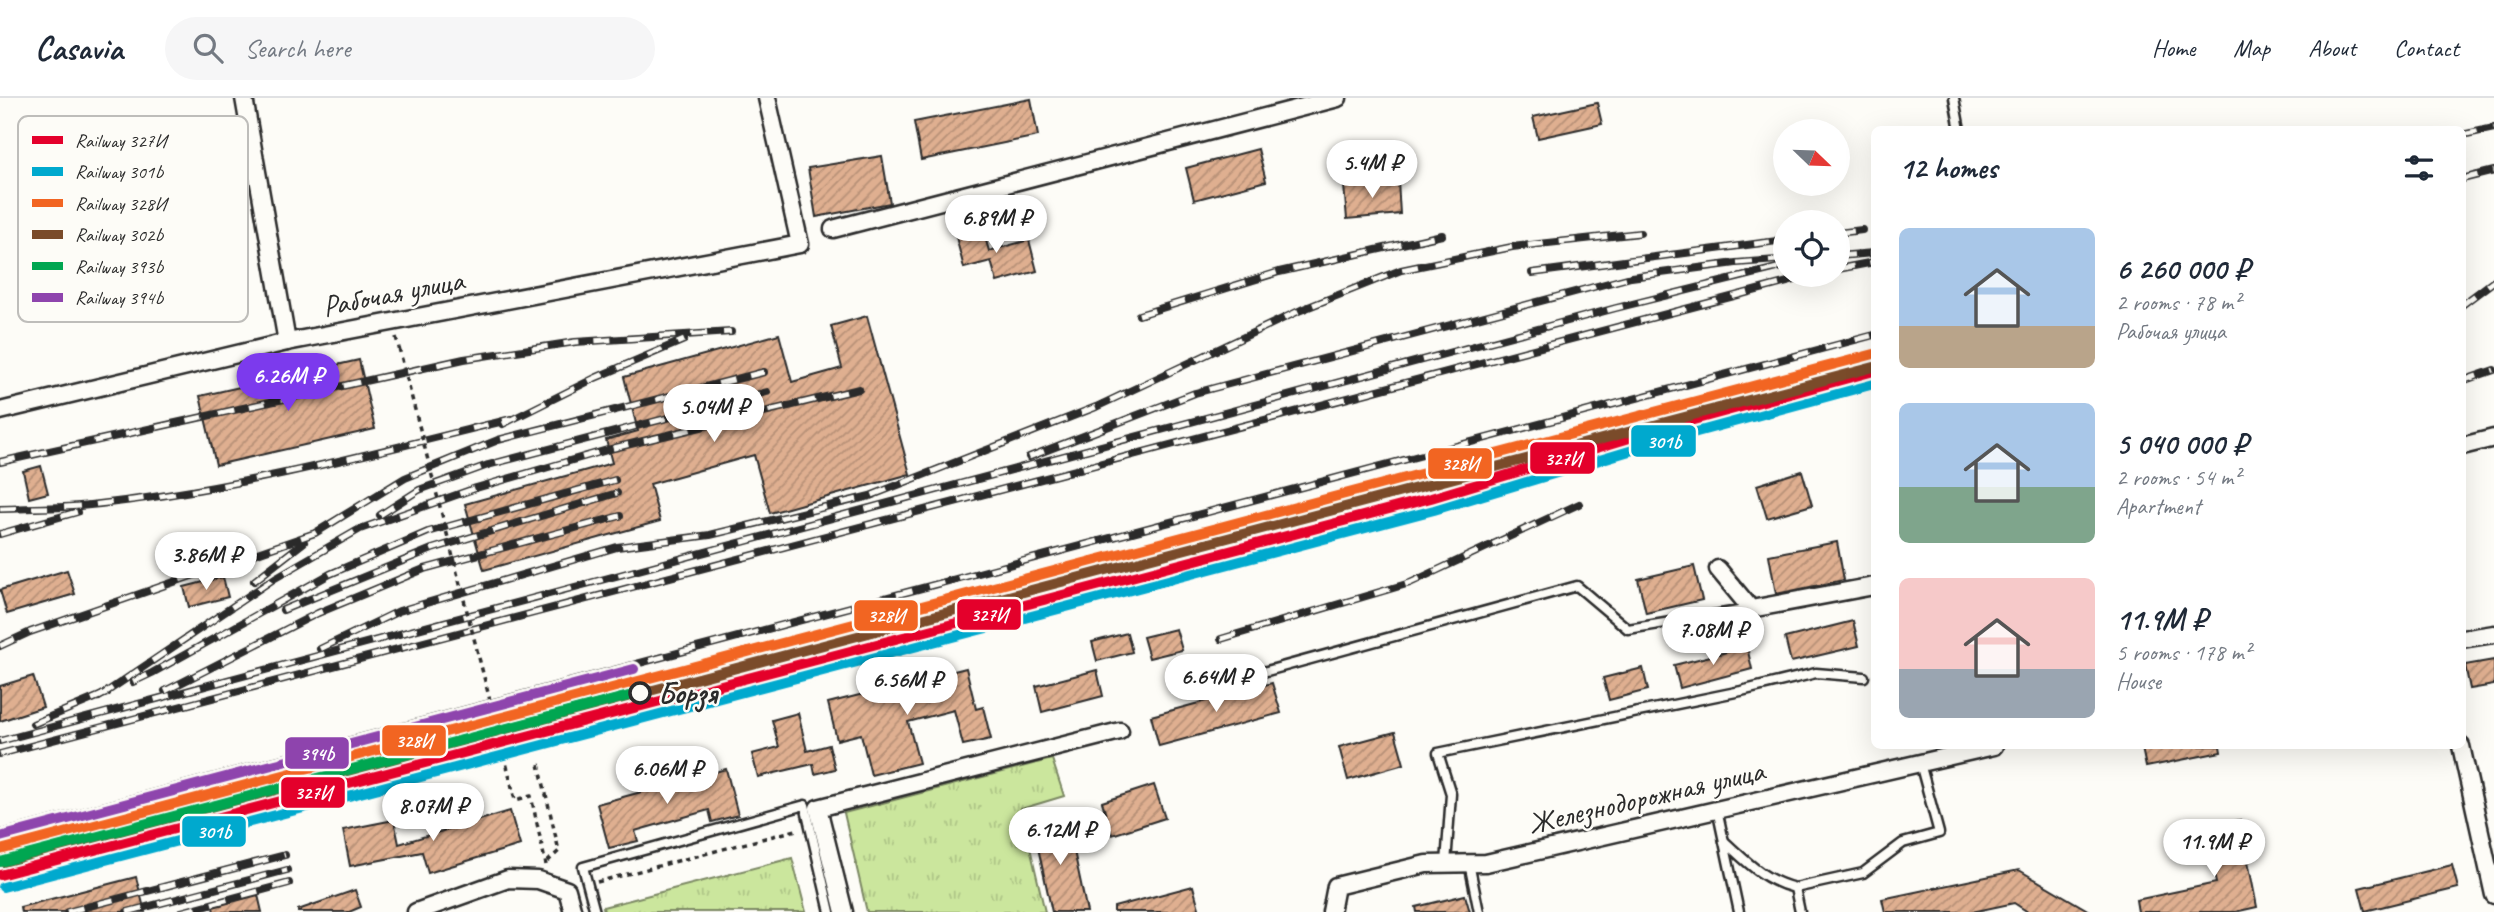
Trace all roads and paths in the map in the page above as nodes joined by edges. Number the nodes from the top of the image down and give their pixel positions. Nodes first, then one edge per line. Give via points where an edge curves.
1 (244, 98) edge
2 (766, 98) edge
3 (1338, 98) edge
4 (1954, 98) edge
5 (1290, 104) edge
6 (247, 116) edge
7 (248, 121) edge
8 (1959, 126) edge
9 (833, 229) dead end
10 (395, 332) dead end
11 (287, 342) junction
12 (0, 411) edge
13 (2494, 438) edge
14 (2466, 445) edge
15 (1718, 569) dead end
16 (1871, 587) edge
17 (1751, 609) junction
18 (2494, 634) edge
19 (2466, 638) edge
20 (1864, 677) dead end
21 (1201, 689) dead end
22 (572, 713) dead end
23 (1120, 731) dead end
24 (498, 733) junction
25 (1919, 749) edge
26 (1980, 749) edge
27 (2462, 749) edge
28 (426, 752) dead end
29 (1920, 762) junction
30 (539, 764) dead end
31 (1717, 809) junction
32 (811, 827) junction
33 (1724, 841) junction
34 (1469, 863) junction
35 (545, 864) junction
36 (1446, 864) junction
37 (588, 884) junction
38 (1795, 888) junction
39 (567, 890) junction
40 (2494, 895) edge
41 (416, 912) edge
42 (573, 912) edge
43 (596, 912) edge
44 (831, 912) edge
45 (844, 912) edge
46 (1331, 912) edge
47 (1479, 912) edge
48 (1739, 912) edge
49 (1800, 912) edge

1 - 6 street
2 - 11 street, Рабочая улица via 800,244
3 - 5 street
4 - 8 lane
5 - 9 street
7 - 11 street
10 - 24 path, bridge
11 - 12 street, Рабочая улица
13 - 14 street
15 - 17 street
16 - 17 street
17 - 21 lane via 1628,629 1577,586
18 - 19 street
20 - 36 lane via 1816,673 1438,753 1451,794
22 - 24 path
23 - 45 street via 818,808
24 - 28 path
24 - 35 path, bridge via 515,800 531,796
25 - 29 street
26 - 29 street, Железнодорожная улица
27 - 40 street
29 - 31 street, Железнодорожная улица
29 - 38 lane via 1939,833 1903,843 1863,873
30 - 35 path via 559,851
31 - 33 lane
31 - 34 street, Железнодорожная улица via 1486,863
32 - 37 path
32 - 37 lane via 805,805 583,867
32 - 44 lane
33 - 38 lane via 1762,875
33 - 48 lane
34 - 36 street, Железнодорожная улица
34 - 47 lane
35 - 39 path
36 - 46 street, Железнодорожная улица via 1426,864 1336,886
37 - 43 lane
38 - 49 lane
39 - 41 street via 538,880 508,879
39 - 42 street

